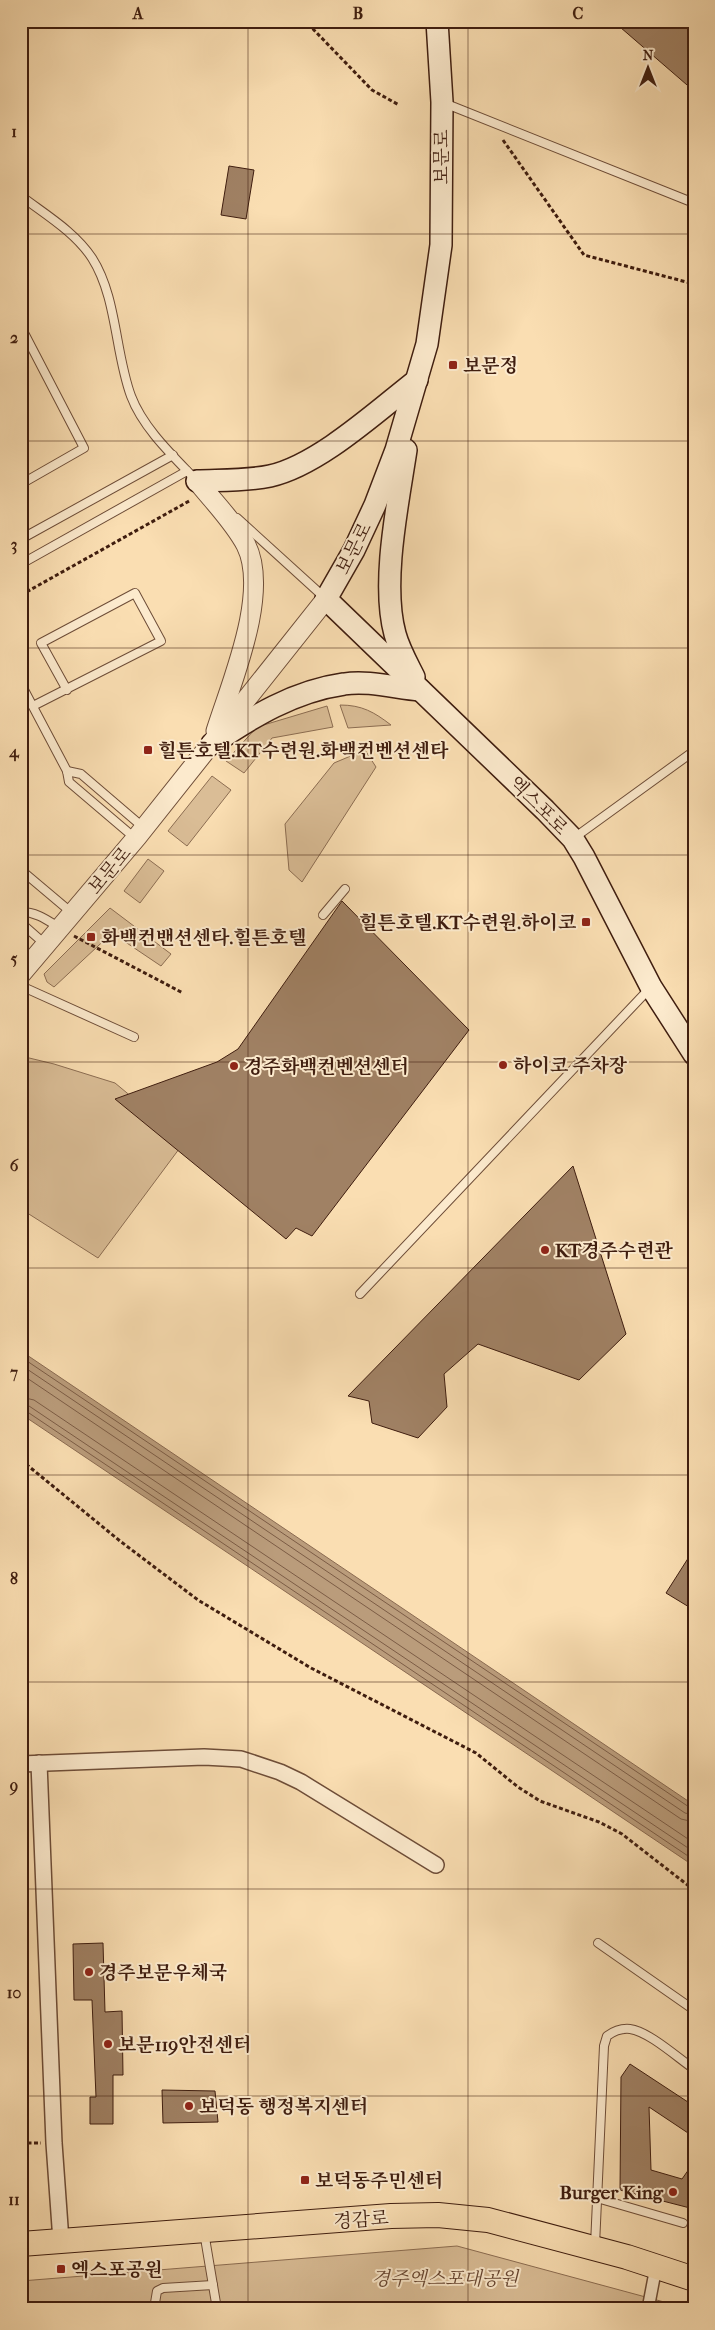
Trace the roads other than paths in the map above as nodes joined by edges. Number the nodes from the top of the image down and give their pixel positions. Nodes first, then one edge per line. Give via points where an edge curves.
1 (437, 21) edge
2 (442, 102) junction
3 (21, 196) edge
4 (694, 203) edge
5 (21, 327) edge
6 (417, 380) junction
7 (173, 454) junction
8 (197, 481) junction
9 (21, 484) edge
10 (21, 539) edge
11 (21, 564) edge
12 (326, 599) junction
13 (22, 686) edge
14 (67, 690) junction
15 (420, 690) junction
16 (33, 706) junction
17 (212, 744) junction
18 (694, 751) edge
19 (67, 771) junction
20 (140, 833) junction
21 (573, 839) junction
22 (21, 870) edge
23 (345, 889) dead end
24 (21, 912) edge
25 (72, 913) junction
26 (323, 915) dead end
27 (21, 923) edge
28 (60, 928) junction
29 (43, 948) junction
30 (21, 962) edge
31 (21, 974) edge
32 (21, 986) edge
33 (651, 987) junction
34 (134, 1037) dead end
35 (694, 1054) edge
36 (360, 1294) dead end
37 (38, 1763) junction
38 (21, 1764) edge
39 (436, 1865) dead end
40 (598, 1943) dead end
41 (694, 2010) edge
42 (694, 2069) edge
43 (597, 2198) junction
44 (683, 2223) dead end
45 (204, 2230) junction
46 (60, 2241) junction
47 (21, 2244) edge
48 (595, 2248) junction
49 (656, 2267) junction
50 (694, 2279) edge
51 (213, 2285) junction
52 (154, 2309) edge
53 (217, 2309) edge
54 (648, 2309) edge

1 - 2 main road, 보문로
2 - 4 lane
2 - 6 main road, 보문로 via 441,244 428,344
3 - 7 lane via 80,241 93,260 105,284 122,367 132,398 157,437
5 - 9 lane via 84,448
6 - 8 main road via 336,443 290,469 269,477
6 - 12 main road, 보문로 via 375,505
6 - 15 main road via 393,534 391,616 394,633
7 - 8 lane
7 - 10 lane
8 - 11 lane
8 - 12 lane
8 - 17 street via 246,546 252,574 249,623
12 - 15 main road, 엑스포로
12 - 17 street, 보문로
13 - 16 lane
14 - 14 lane via 161,640 135,593 41,643
14 - 16 lane
15 - 17 main road via 344,684 278,704 251,717
15 - 21 main road, 엑스포로
16 - 19 lane
17 - 20 street, 보문로
18 - 21 lane
19 - 20 lane via 80,774
19 - 20 lane via 69,782
20 - 25 street, 보문로
21 - 33 main road, 엑스포로
22 - 25 lane
23 - 26 lane
24 - 28 lane via 41,916
25 - 28 street, 보문로
27 - 29 lane
28 - 29 street, 보문로
29 - 30 lane
29 - 31 street, 보문로
32 - 34 lane
33 - 35 main road, 엑스포로
33 - 36 lane
37 - 38 street
37 - 39 street via 226,1757 260,1764 301,1782
37 - 46 street
40 - 41 lane
42 - 43 lane via 640,2032 628,2028 607,2036
43 - 44 lane
43 - 48 lane
45 - 46 main road, 경감로
45 - 48 main road, 경감로 via 438,2215 488,2220
45 - 51 lane
46 - 47 main road, 경감로
48 - 49 main road, 경감로
49 - 50 main road, 경감로
49 - 54 street
51 - 52 lane via 162,2288 157,2291
51 - 53 lane

